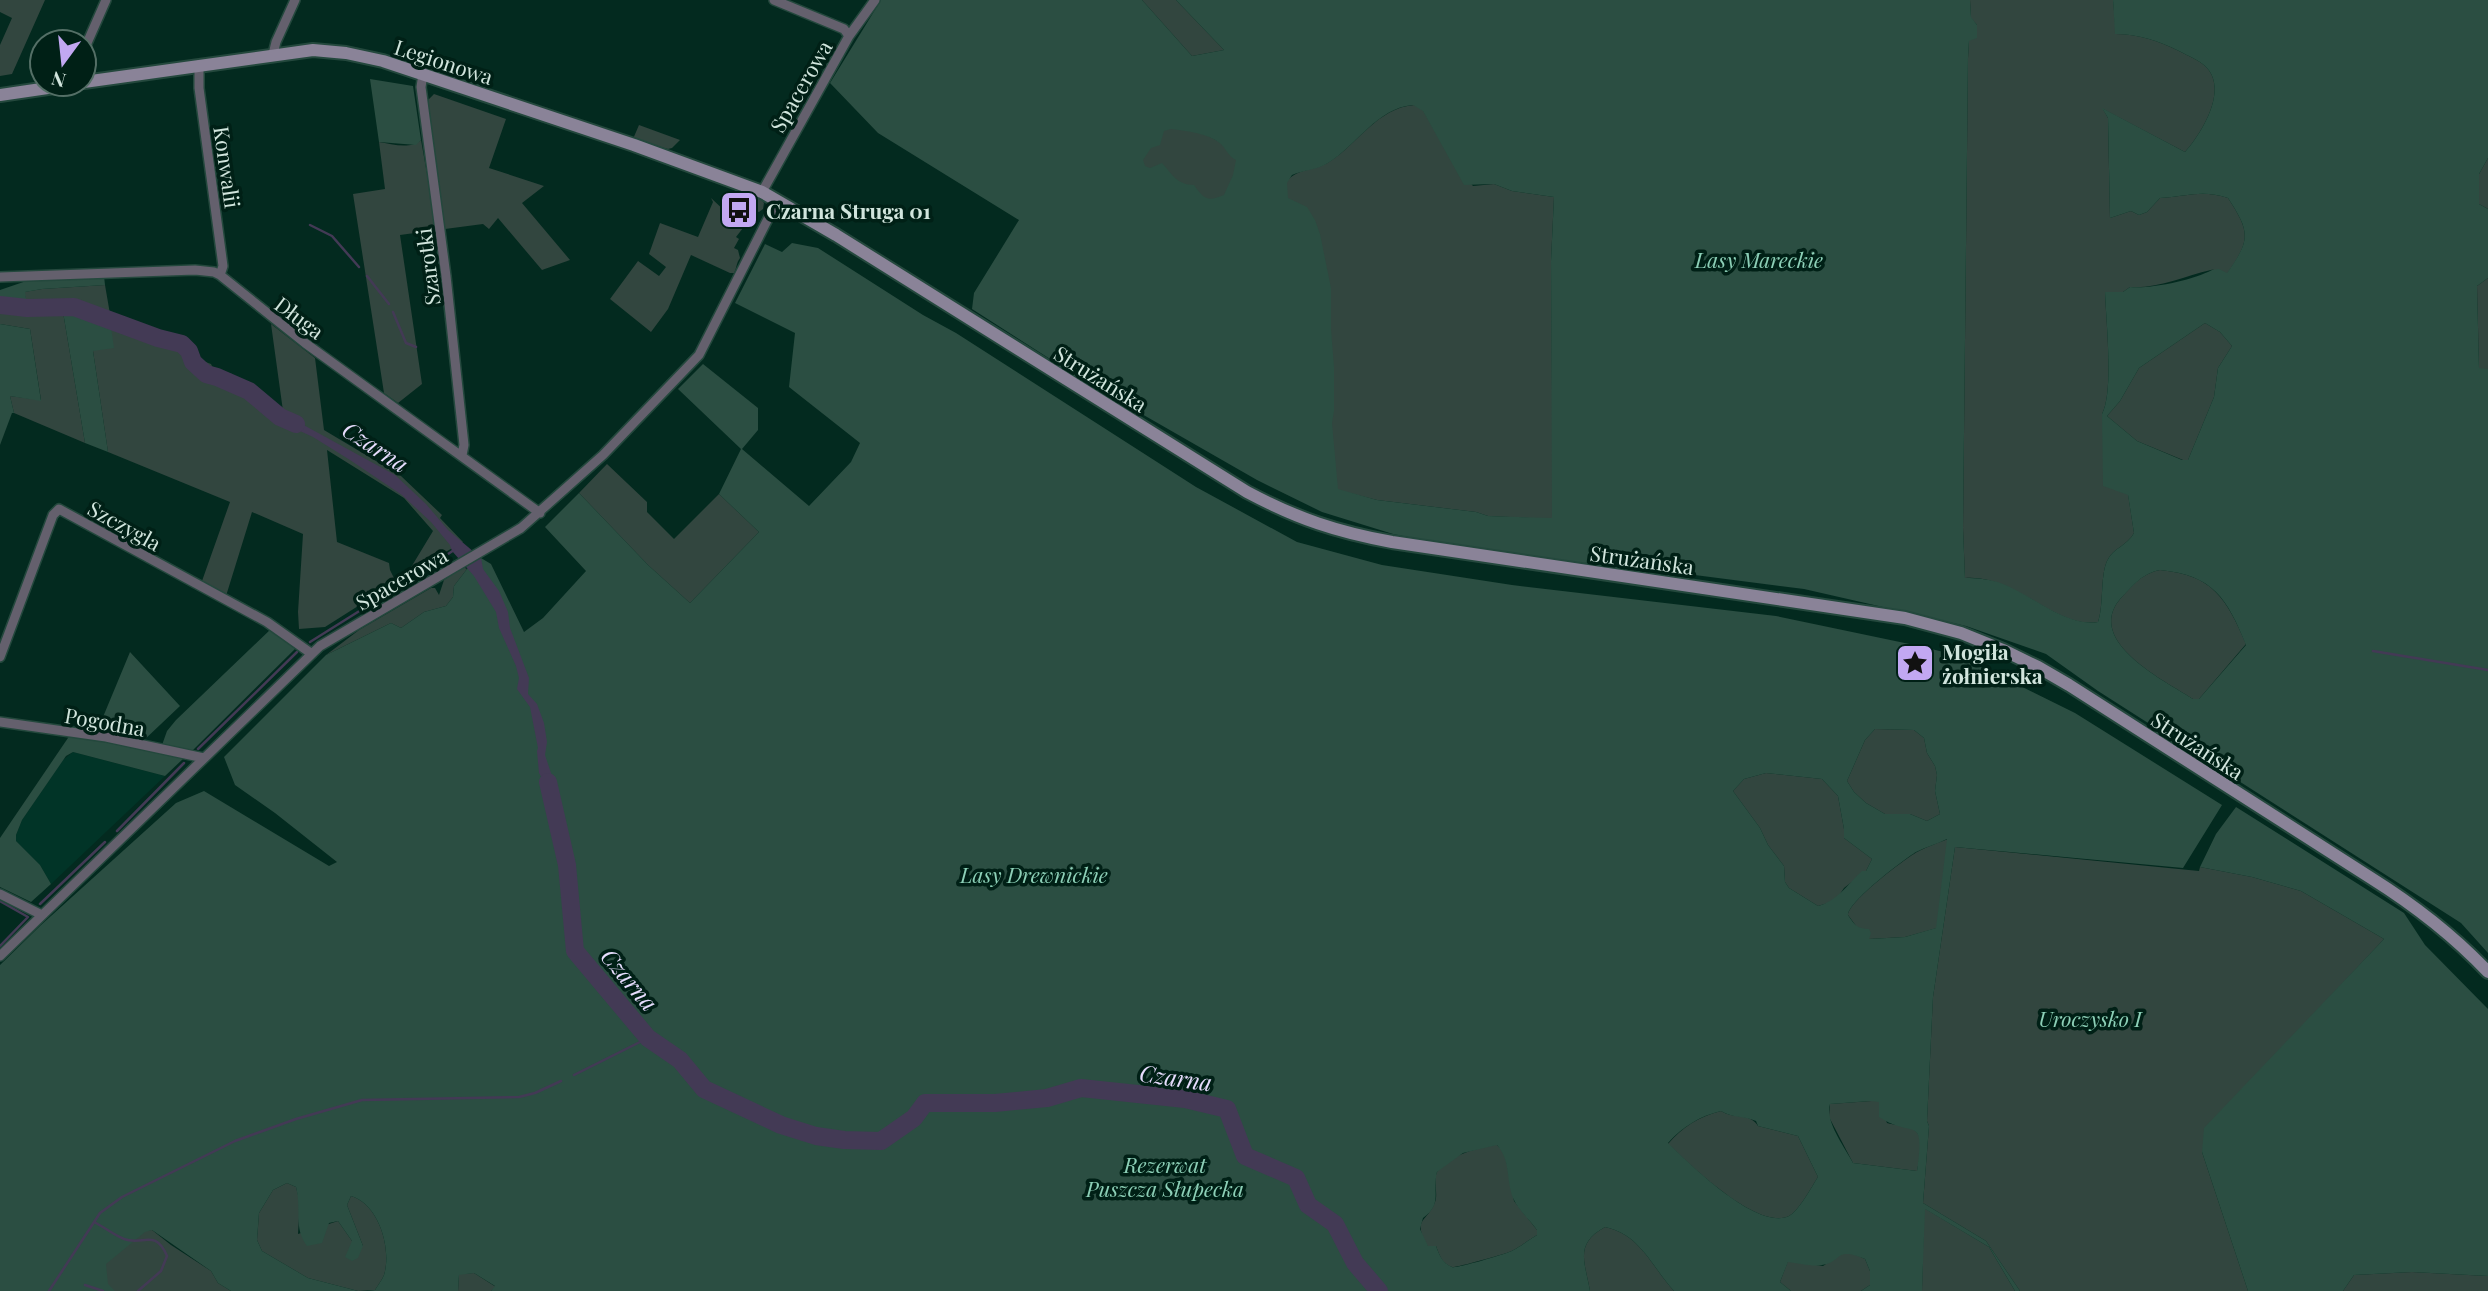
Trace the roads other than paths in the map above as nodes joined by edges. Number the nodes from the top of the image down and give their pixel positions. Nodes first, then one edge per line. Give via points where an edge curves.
1 (106, 0) edge
2 (295, 0) edge
3 (775, 0) edge
4 (875, 0) edge
5 (94, 28) edge
6 (849, 36) junction
7 (273, 54) junction
8 (199, 65) junction
9 (423, 74) junction
10 (98, 80) edge
11 (28, 91) edge
12 (0, 95) edge
13 (762, 192) junction
14 (778, 201) junction
15 (220, 275) junction
16 (0, 277) edge
17 (461, 455) junction
18 (540, 513) junction
19 (312, 654) junction
20 (0, 657) edge
21 (0, 722) edge
22 (204, 758) junction
23 (0, 894) edge
24 (43, 915) junction
25 (0, 956) edge
26 (2488, 972) edge

1 - 5 street
2 - 7 street
3 - 6 street via 807,8
4 - 6 street, Spacerowa
6 - 13 street, Spacerowa
7 - 8 main road, Legionowa
7 - 9 main road, Legionowa via 346,53
8 - 10 main road, Legionowa
8 - 15 street, Konwalii via 223,266
9 - 13 main road, Legionowa
9 - 17 street, Szarotki via 463,432
11 - 12 main road
13 - 14 main road, Legionowa
14 - 18 street, Spacerowa via 699,355
14 - 26 main road, Strużańska via 1247,492 1313,523 1392,542 1905,618 2003,650 2069,685 2408,902
15 - 16 street via 195,270
15 - 17 street, Długa via 305,343
17 - 18 street, Długa
18 - 19 street, Spacerowa
19 - 20 street, Szczygla via 267,622 59,509
19 - 22 street, Spacerowa
21 - 22 street, Pogodna via 106,737
22 - 24 street, Spacerowa
23 - 24 street
24 - 25 street, Spacerowa

